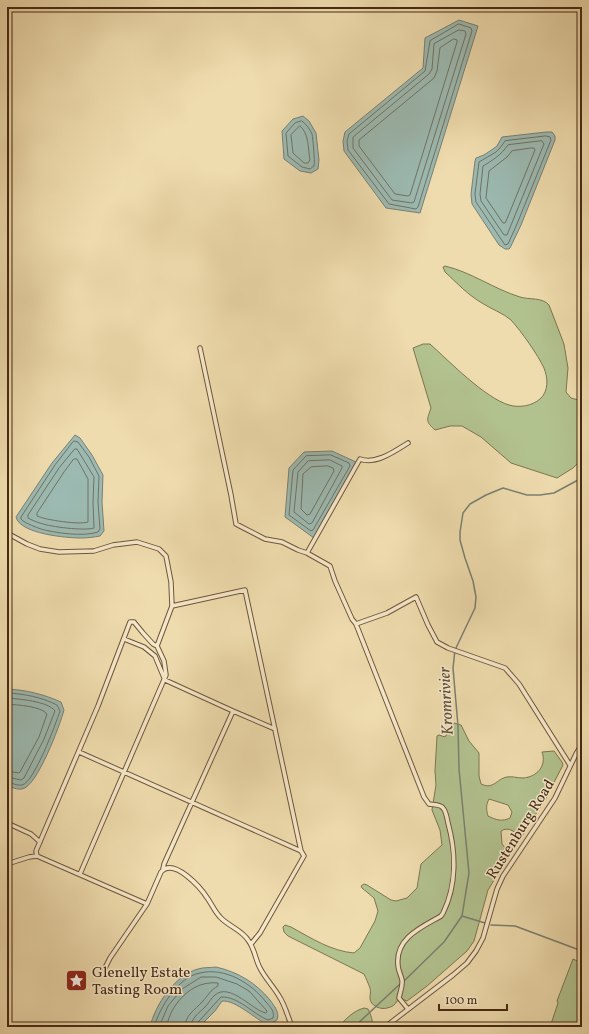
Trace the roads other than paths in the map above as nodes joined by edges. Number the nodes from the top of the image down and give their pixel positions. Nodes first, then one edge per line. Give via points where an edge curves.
1 (200, 348) dead end
2 (408, 442) dead end
3 (7, 533) edge
4 (307, 552) junction
5 (172, 606) junction
6 (356, 624) junction
7 (124, 639) junction
8 (158, 646) junction
9 (165, 680) junction
10 (232, 711) junction
11 (275, 729) junction
12 (582, 744) edge
13 (79, 752) junction
14 (570, 766) junction
15 (125, 772) junction
16 (191, 802) junction
17 (7, 823) edge
18 (40, 842) junction
19 (301, 851) junction
20 (37, 856) junction
21 (7, 864) edge
22 (163, 869) junction
23 (80, 874) junction
24 (147, 904) junction
25 (251, 944) junction
26 (104, 970) dead end
27 (408, 1010) junction
28 (292, 1027) edge
29 (385, 1027) edge

1 - 4 street via 236,524 265,539 282,542
2 - 4 street via 391,454 366,461 360,459
3 - 5 street via 40,549 59,552 94,550 137,542 159,549 166,556
4 - 6 street via 330,566
5 - 8 street
5 - 11 street via 245,590
6 - 14 street via 387,613 416,597 437,642 505,668 519,684
6 - 27 street via 424,797 428,804 444,809 454,848 452,890 448,904 441,916 410,935 398,954 402,981 399,998
7 - 8 street via 130,622 134,622 142,633
7 - 9 street via 144,647 155,656
7 - 13 street
8 - 9 street via 166,668
9 - 10 street
9 - 15 street
10 - 11 street
10 - 16 street
11 - 19 street
12 - 14 street, Rustenburg Road
13 - 15 street
13 - 18 street
14 - 27 street, Rustenburg Road via 556,798 503,876 483,938 476,951 467,963
15 - 16 street
15 - 23 street
16 - 19 street
16 - 22 street
17 - 18 street
18 - 20 street via 36,851
19 - 25 street via 304,856 260,933
20 - 21 street
20 - 23 street
22 - 24 street
22 - 25 street via 171,867 187,876 202,891 220,917 244,934
23 - 24 street
24 - 26 street
25 - 28 street via 259,967 279,996
27 - 29 street, Rustenburg Road

